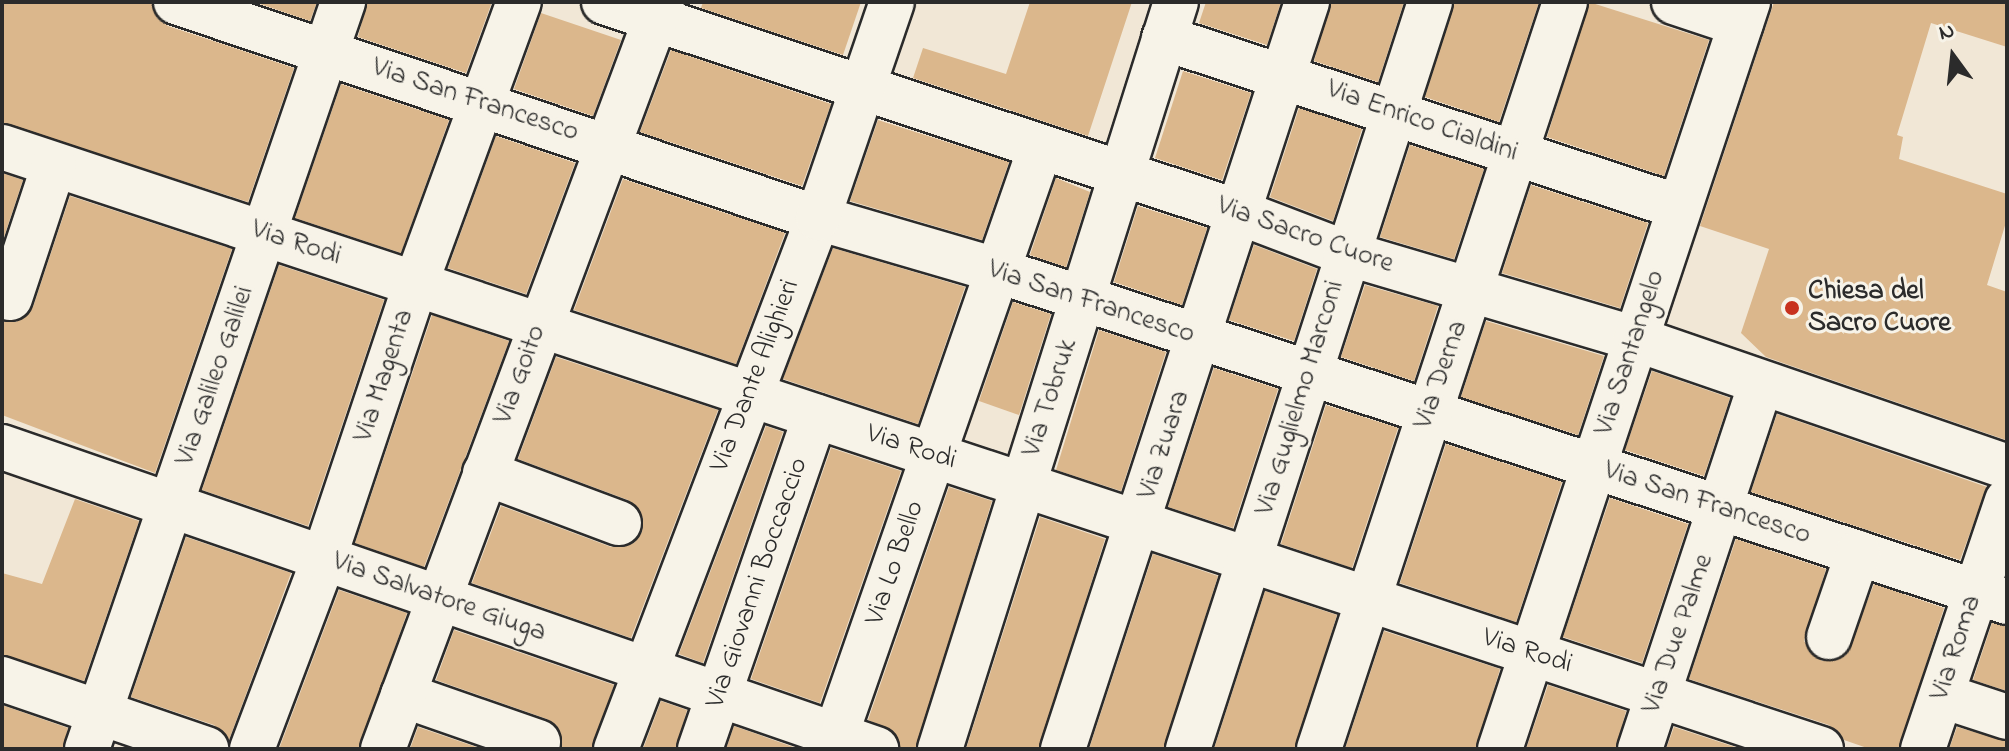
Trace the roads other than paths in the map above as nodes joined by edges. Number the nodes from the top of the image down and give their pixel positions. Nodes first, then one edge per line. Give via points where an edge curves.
1 (176, 2) edge
2 (343, 2) edge
3 (519, 2) edge
4 (604, 2) edge
5 (892, 2) edge
6 (1307, 2) edge
7 (1430, 2) edge
8 (1565, 2) edge
9 (1674, 2) edge
10 (659, 10) edge
11 (1744, 13) edge
12 (1170, 20) edge
13 (326, 52) junction
14 (1283, 73) junction
15 (864, 86) junction
16 (481, 104) junction
17 (1394, 112) junction
18 (606, 143) junction
19 (2, 147) edge
20 (1040, 149) junction
21 (1513, 154) junction
22 (54, 165) junction
23 (1121, 176) junction
24 (1679, 207) junction
25 (1238, 212) junction
26 (818, 218) junction
27 (265, 234) junction
28 (1346, 253) junction
29 (999, 271) junction
30 (416, 283) junction
31 (1472, 288) junction
32 (10, 298) dead end
33 (1083, 299) junction
34 (539, 325) junction
35 (1199, 339) junction
36 (1636, 339) junction
37 (1309, 373) junction
38 (1761, 383) junction
39 (748, 394) junction
40 (1429, 413) junction
41 (815, 416) junction
42 (2, 447) edge
43 (934, 455) junction
44 (1593, 466) junction
45 (2007, 467) edge
46 (485, 473) junction
47 (1024, 485) junction
48 (2007, 501) edge
49 (172, 505) junction
50 (1721, 508) junction
51 (1141, 521) junction
52 (619, 523) dead end
53 (1858, 553) junction
54 (324, 558) junction
55 (1251, 559) junction
56 (1991, 596) edge
57 (439, 598) junction
58 (1368, 600) junction
59 (1829, 637) dead end
60 (1532, 653) junction
61 (646, 670) junction
62 (2, 679) edge
63 (403, 695) junction
64 (719, 695) junction
65 (1658, 695) junction
66 (1943, 696) junction
67 (2007, 717) edge
68 (93, 731) edge
69 (1772, 741) edge
70 (538, 742) dead end
71 (833, 742) edge
72 (206, 749) edge
73 (252, 749) edge
74 (383, 749) edge
75 (616, 749) edge
76 (700, 749) edge
77 (876, 749) edge
78 (940, 749) edge
79 (1063, 749) edge
80 (1188, 749) edge
81 (1319, 749) edge
82 (1500, 749) edge
83 (1640, 749) edge
84 (1821, 749) edge
85 (1923, 749) edge

1 - 13 street, Via San Francesco
2 - 13 street, Via Galileo Galilei
3 - 16 street, Via Magenta
4 - 10 street, Via Sacro Cuore
5 - 15 street, Via Dante Alighieri
6 - 14 street, Via Zuara
7 - 17 street, Via Guglielmo Marconi
8 - 21 street, Via Derna
9 - 11 street
10 - 15 street, Via Sacro Cuore
10 - 18 street, Via Goito
11 - 24 street, Via Santangelo
12 - 14 street, Via Enrico Cialdini
12 - 23 street, Via Tobruk
13 - 16 street, Via San Francesco
13 - 27 street, Via Galileo Galilei
14 - 17 street, Via Enrico Cialdini
14 - 25 street, Via Zuara
15 - 20 street, Via Sacro Cuore
15 - 26 street, Via Dante Alighieri
16 - 18 street, Via San Francesco
16 - 30 street, Via Magenta
17 - 21 street, Via Enrico Cialdini
17 - 28 street, Via Guglielmo Marconi
18 - 26 street, Via San Francesco
18 - 34 street, Via Goito
19 - 22 street, Via Rodi
20 - 23 street, Via Sacro Cuore
20 - 29 street, Via Lo Bello
21 - 24 street, Via Enrico Cialdini
21 - 31 street, Via Derna
22 - 27 street, Via Rodi
22 - 32 street
23 - 25 street, Via Sacro Cuore
23 - 33 street, Via Tobruk
24 - 36 street, Via Santangelo
25 - 28 street, Via Sacro Cuore
25 - 35 street, Via Zuara
26 - 29 street, Via San Francesco
26 - 39 street, Via Dante Alighieri
27 - 30 street, Via Rodi
27 - 49 street, Via Galileo Galilei
28 - 31 street, Via Sacro Cuore
28 - 37 street, Via Guglielmo Marconi
29 - 33 street, Via San Francesco
29 - 43 street, Via Lo Bello
30 - 34 street, Via Rodi
30 - 54 street, Via Magenta
31 - 36 street, Via Sacro Cuore
31 - 40 street, Via Derna
33 - 35 street, Via San Francesco
33 - 47 street, Via Tobruk
34 - 39 street, Via Rodi
34 - 46 street, Via Goito
35 - 37 street, Via San Francesco
35 - 51 street, Via Zuara
36 - 38 street, Via Sacro Cuore
36 - 44 street, Via Santangelo
37 - 40 street, Via San Francesco
37 - 55 street, Via Guglielmo Marconi
38 - 45 street, Via Sacro Cuore
38 - 50 street, Via Due Palme
39 - 41 street, Via Rodi
39 - 61 street, Via Dante Alighieri
40 - 44 street, Via San Francesco
40 - 58 street, Via Derna
41 - 43 street, Via Rodi
41 - 64 street, Via Giovanni Boccaccio
42 - 49 street, Via Salvatore Giuga
43 - 47 street, Via Rodi
43 - 71 street, Via Lo Bello
44 - 50 street, Via San Francesco
44 - 60 street, Via Santangelo
46 - 52 street
46 - 57 street, Via Goito
47 - 51 street, Via Rodi
47 - 78 street, Via Tobruk
48 - 56 street, Via Roma
49 - 54 street, Via Salvatore Giuga
49 - 68 street, Via Galileo Galilei
50 - 53 street, Via San Francesco
50 - 65 street, Via Due Palme
51 - 55 street, Via Rodi
51 - 79 street, Via Zuara
53 - 56 street, Via San Francesco
53 - 59 street
54 - 57 street, Via Salvatore Giuga
54 - 73 street, Via Magenta
55 - 58 street, Via Rodi
55 - 80 street, Via Guglielmo Marconi
56 - 66 street, Via Roma
57 - 61 street, Via Salvatore Giuga
57 - 63 street, Via Goito
58 - 60 street, Via Rodi
58 - 81 street, Via Derna
60 - 65 street, Via Rodi
60 - 82 street, Via Santangelo
61 - 64 street, Via Salvatore Giuga
61 - 75 street, Via Dante Alighieri
62 - 68 street
63 - 70 street
63 - 74 street, Via Goito
64 - 71 street, Via Salvatore Giuga
64 - 76 street, Via Giovanni Boccaccio
65 - 69 street, Via Rodi
65 - 83 street, Via Due Palme
66 - 67 street
66 - 85 street, Via Roma
68 - 72 street
69 - 84 street, Via Rodi
71 - 77 street, Via Salvatore Giuga

